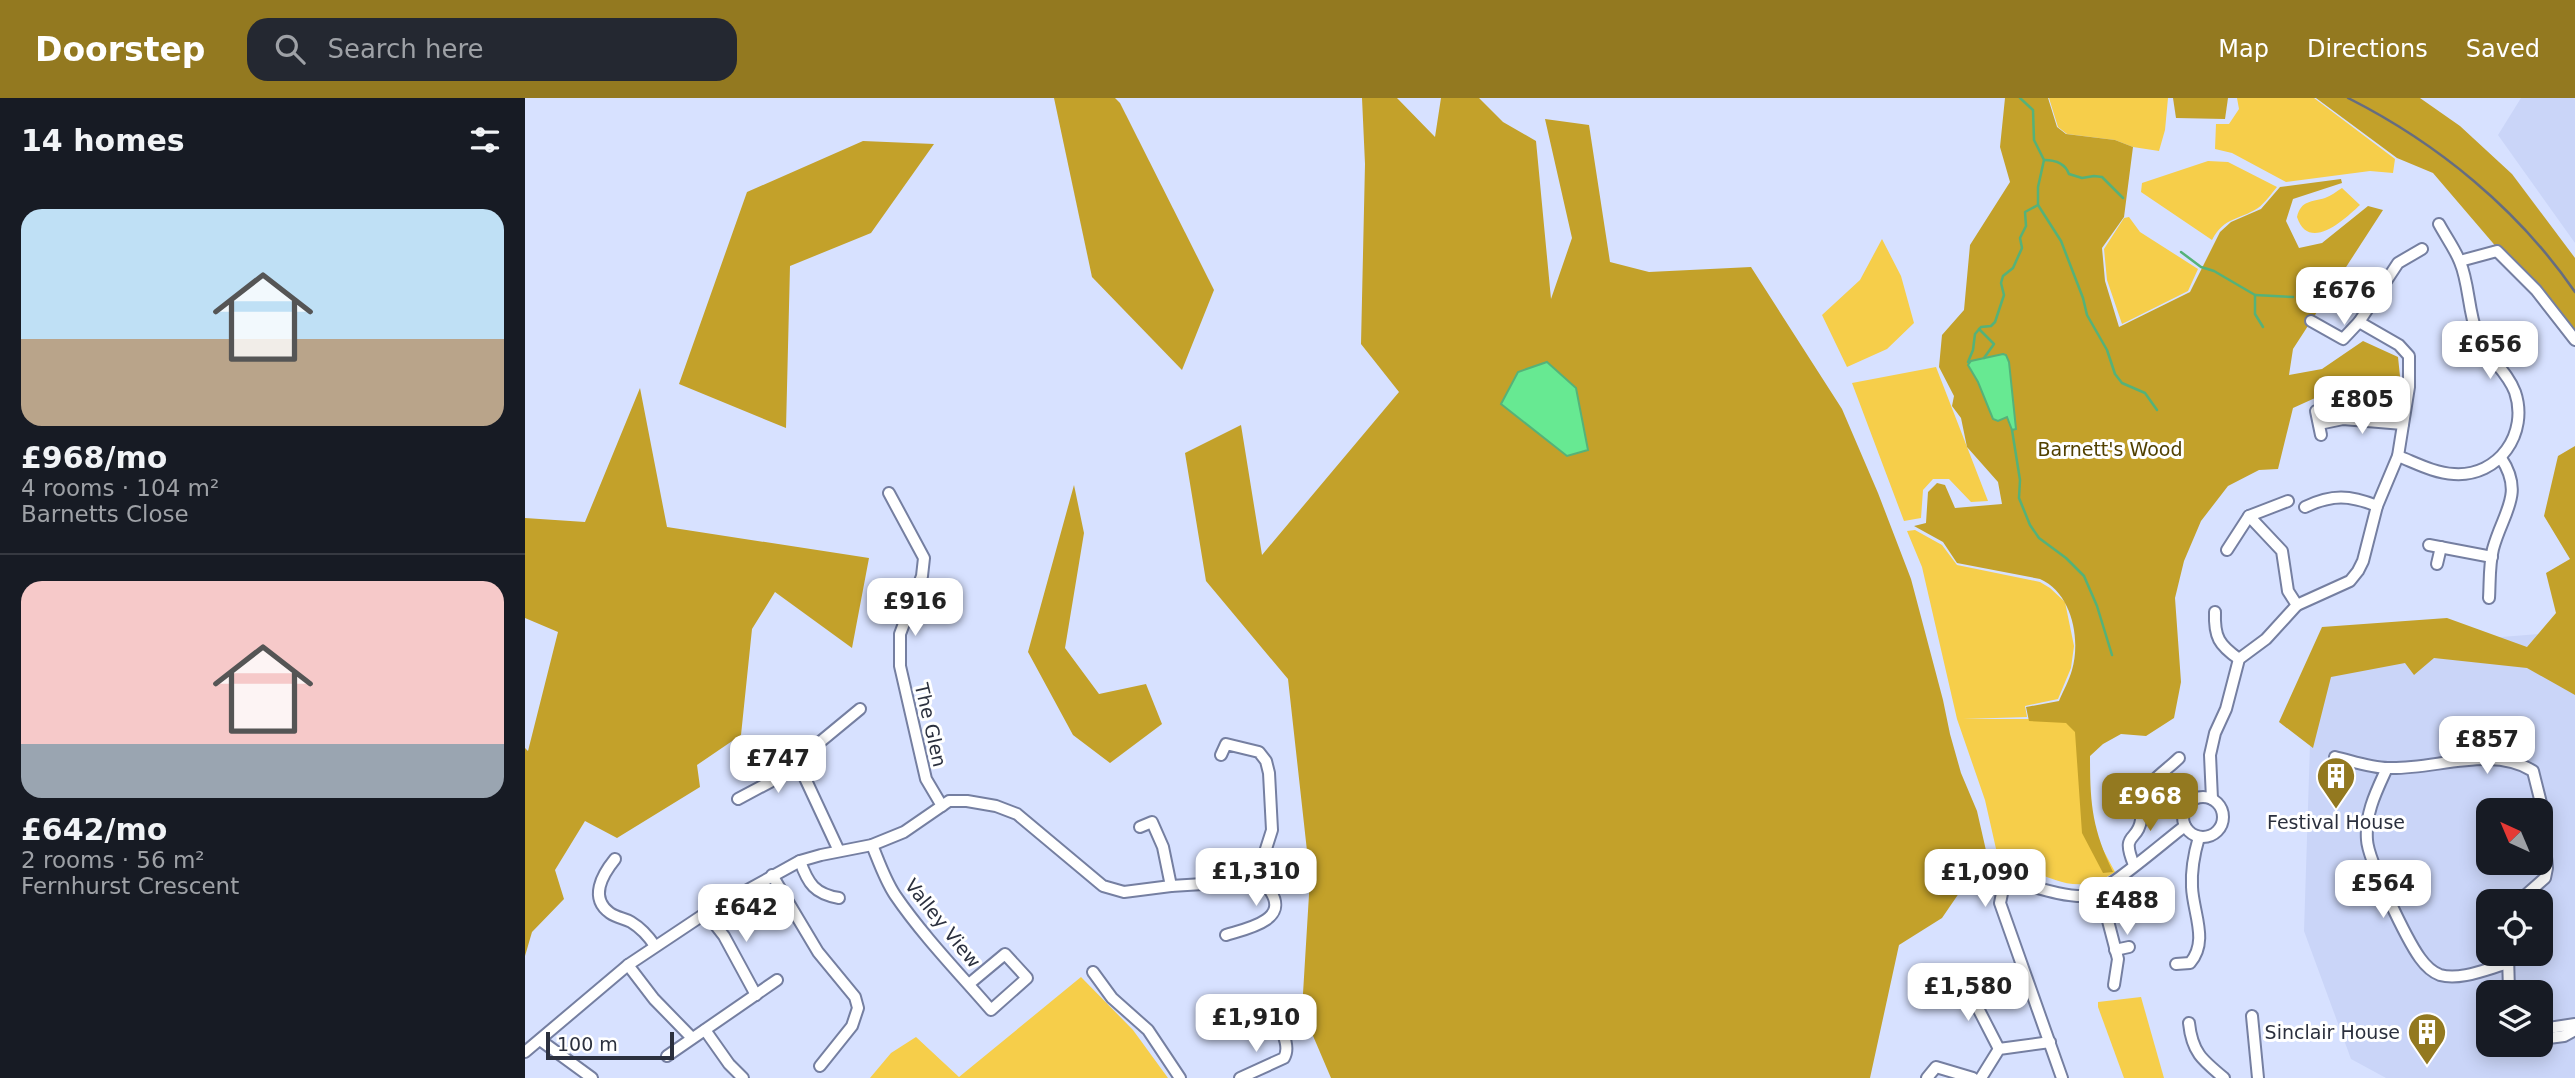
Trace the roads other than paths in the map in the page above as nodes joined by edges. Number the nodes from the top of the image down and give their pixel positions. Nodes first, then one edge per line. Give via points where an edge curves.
1 (2439, 224) dead end
2 (2422, 249) dead end
3 (2460, 261) junction
4 (2311, 321) dead end
5 (2359, 322) junction
6 (2575, 340) edge
7 (2316, 411) dead end
8 (2403, 424) junction
9 (2398, 456) junction
10 (2501, 458) junction
11 (889, 493) dead end
12 (2288, 501) dead end
13 (2377, 506) junction
14 (2305, 507) dead end
15 (2249, 516) junction
16 (2429, 545) dead end
17 (2441, 547) junction
18 (2227, 550) dead end
19 (2492, 557) junction
20 (2437, 564) dead end
21 (2477, 585) dead end
22 (2490, 586) junction
23 (2489, 598) dead end
24 (2297, 605) junction
25 (2215, 612) dead end
26 (2239, 659) junction
27 (859, 709) dead end
28 (1221, 755) dead end
29 (2335, 757) dead end
30 (2179, 758) dead end
31 (797, 761) junction
32 (2387, 768) junction
33 (738, 799) dead end
34 (2213, 799) junction
35 (942, 806) junction
36 (2185, 826) junction
37 (1140, 827) dead end
38 (2199, 837) junction
39 (872, 845) junction
40 (839, 851) junction
41 (615, 859) dead end
42 (800, 861) junction
43 (2134, 865) junction
44 (1252, 870) junction
45 (772, 875) junction
46 (1171, 886) junction
47 (2107, 886) junction
48 (2533, 889) edge
49 (839, 898) dead end
50 (706, 913) junction
51 (1241, 945) dead end
52 (655, 946) junction
53 (2129, 947) dead end
54 (2115, 950) junction
55 (2176, 964) dead end
56 (628, 965) junction
57 (2489, 966) edge
58 (1093, 972) dead end
59 (777, 980) dead end
60 (1965, 983) dead end
61 (969, 985) junction
62 (2114, 985) dead end
63 (756, 995) junction
64 (2252, 1016) dead end
65 (1276, 1018) dead end
66 (2189, 1023) dead end
67 (2575, 1024) edge
68 (2553, 1027) edge
69 (705, 1030) junction
70 (2575, 1030) edge
71 (2553, 1037) edge
72 (692, 1038) junction
73 (540, 1040) junction
74 (2050, 1042) junction
75 (1999, 1049) junction
76 (525, 1052) edge
77 (667, 1056) dead end
78 (820, 1066) dead end
79 (592, 1078) edge
80 (743, 1078) edge
81 (1180, 1078) edge
82 (1240, 1078) edge
83 (1927, 1078) edge
84 (1973, 1078) edge
85 (1981, 1078) edge
86 (2062, 1078) edge
87 (2224, 1078) edge
88 (2258, 1078) edge

1 - 3 street
2 - 5 street via 2398,263
3 - 6 street via 2497,251 2536,290
3 - 10 street via 2480,342 2509,380 2518,402 2516,432
4 - 5 street via 2343,339
5 - 8 street via 2409,356
7 - 8 street via 2320,430 2343,419
8 - 9 street
9 - 10 street via 2451,474 2477,472
9 - 13 street
10 - 19 street via 2514,485
11 - 35 street, The Glen via 924,558 922,576 899,634 900,666 926,779
12 - 15 street
13 - 14 street via 2348,497 2325,498
13 - 24 street via 2358,571 2334,590
15 - 18 street
15 - 24 street via 2282,551 2288,591
16 - 17 street
17 - 19 street
17 - 20 street
19 - 22 street
21 - 22 street
22 - 23 street
24 - 26 street via 2266,639
25 - 26 street via 2216,636
26 - 34 street via 2210,755
27 - 31 street
28 - 44 street via 1226,744 1259,752 1266,761 1272,830 1265,852
29 - 32 street
30 - 43 street via 2146,788 2140,801 2142,822 2127,849
31 - 33 street
31 - 40 street
32 - 48 street via 2491,760 2524,765 2533,771 2547,868 2545,878
32 - 57 street via 2370,805 2367,842 2380,879 2419,956 2430,970 2448,975
34 - 36 street via 2200,797 2189,803 2183,813
34 - 38 street via 2223,821 2211,836
35 - 39 street via 904,832
35 - 46 street via 967,801 1017,814 1103,886 1125,892
36 - 38 street
36 - 43 street
37 - 46 street via 1152,822
38 - 55 street via 2192,878 2200,940 2197,963
39 - 40 street
39 - 61 street, Valley View via 895,894
40 - 42 street
41 - 52 street via 601,875 601,901 606,910 647,934
42 - 45 street
42 - 49 street via 815,888
43 - 47 street
44 - 46 street via 1235,880
44 - 51 street via 1271,892 1275,909 1263,923 1232,933
45 - 50 street
45 - 78 street via 858,1008 852,1026
47 - 54 street via 2107,918
47 - 74 street via 2089,896 2005,879 2000,903
50 - 52 street
50 - 63 street
52 - 56 street
53 - 54 street
54 - 62 street
56 - 72 street
56 - 73 street
58 - 81 street via 1112,998 1148,1030
59 - 63 street
60 - 75 street
61 - 61 street, Valley View via 991,1010 1027,978 1005,954
63 - 69 street
64 - 88 street
65 - 82 street via 1287,1046 1284,1058
66 - 87 street via 2197,1054
67 - 68 street
69 - 72 street
69 - 80 street
70 - 71 street
72 - 77 street
73 - 76 street
73 - 79 street
74 - 75 street
74 - 86 street
75 - 85 street
83 - 84 street via 1936,1067

